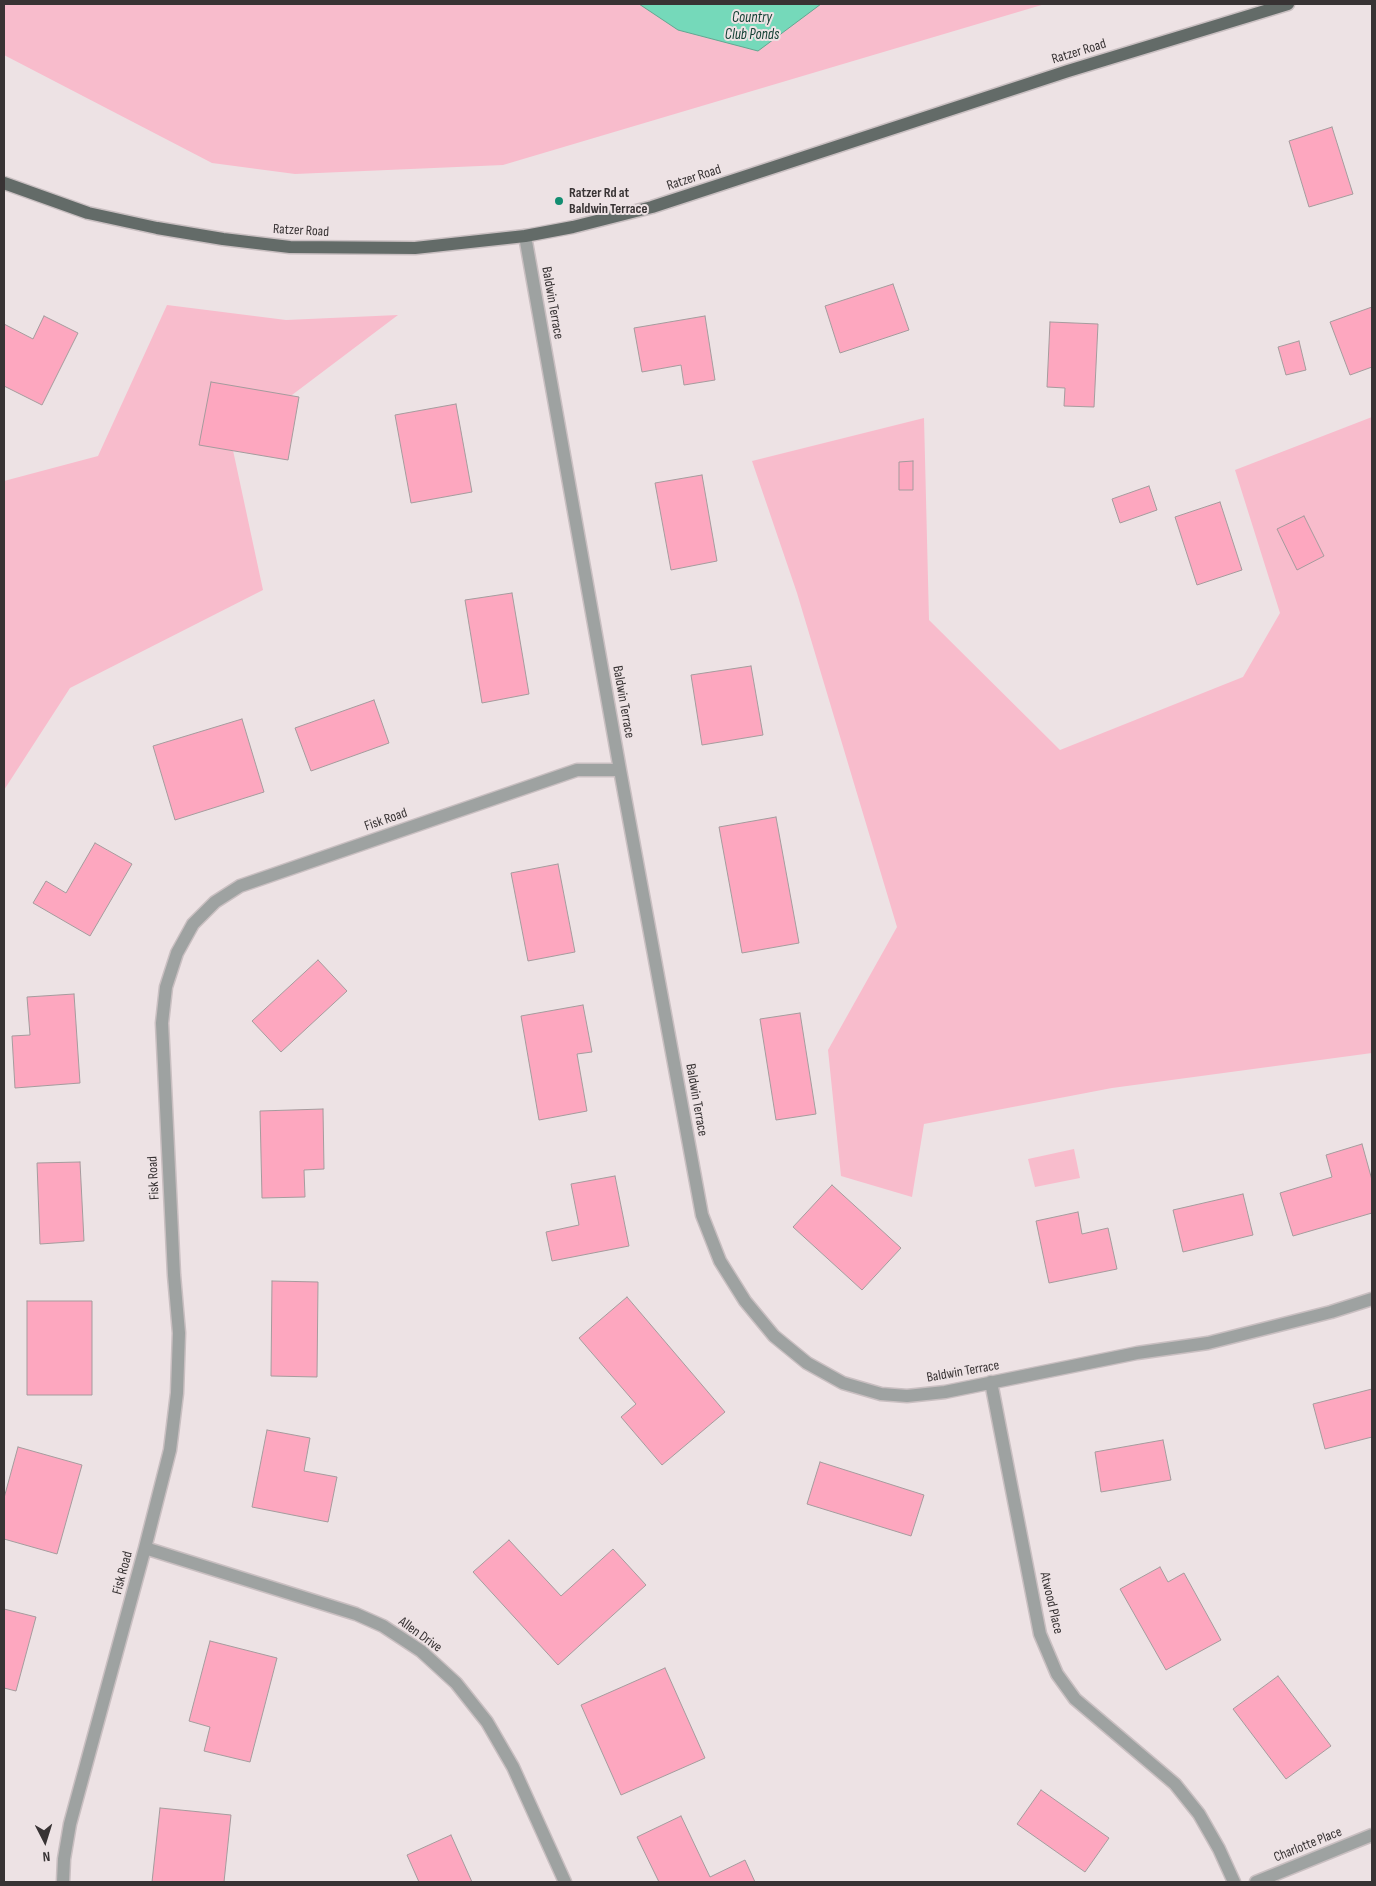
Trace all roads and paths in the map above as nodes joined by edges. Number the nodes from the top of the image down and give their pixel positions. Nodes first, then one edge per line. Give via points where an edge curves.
1 (1288, 4) edge
2 (4, 184) edge
3 (525, 236) junction
4 (620, 770) junction
5 (1372, 1299) edge
6 (991, 1382) junction
7 (145, 1548) junction
8 (1372, 1835) edge
9 (62, 1882) edge
10 (565, 1882) edge
11 (1234, 1882) edge
12 (1256, 1882) edge

1 - 3 main road, Ratzer Road via 1068,71 652,207
2 - 3 main road, Ratzer Road via 96,215 223,239 290,247 415,248
3 - 4 street, Baldwin Terrace
4 - 6 street, Baldwin Terrace via 702,1215 720,1261 744,1301 774,1336 807,1364 843,1383 881,1394 907,1396
4 - 7 street, Fisk Road via 577,770 240,886 215,902 193,924 177,953 166,987 162,1023 179,1334 178,1392 170,1450
5 - 6 street, Baldwin Terrace via 1208,1343 1137,1353
6 - 11 street, Atwood Place via 1040,1634 1057,1674 1075,1698 1174,1784 1199,1814
7 - 9 street, Fisk Road via 70,1824
7 - 10 street, Allen Drive via 356,1614 383,1626 421,1651 456,1683 487,1722 513,1767
8 - 12 street, Charlotte Place

